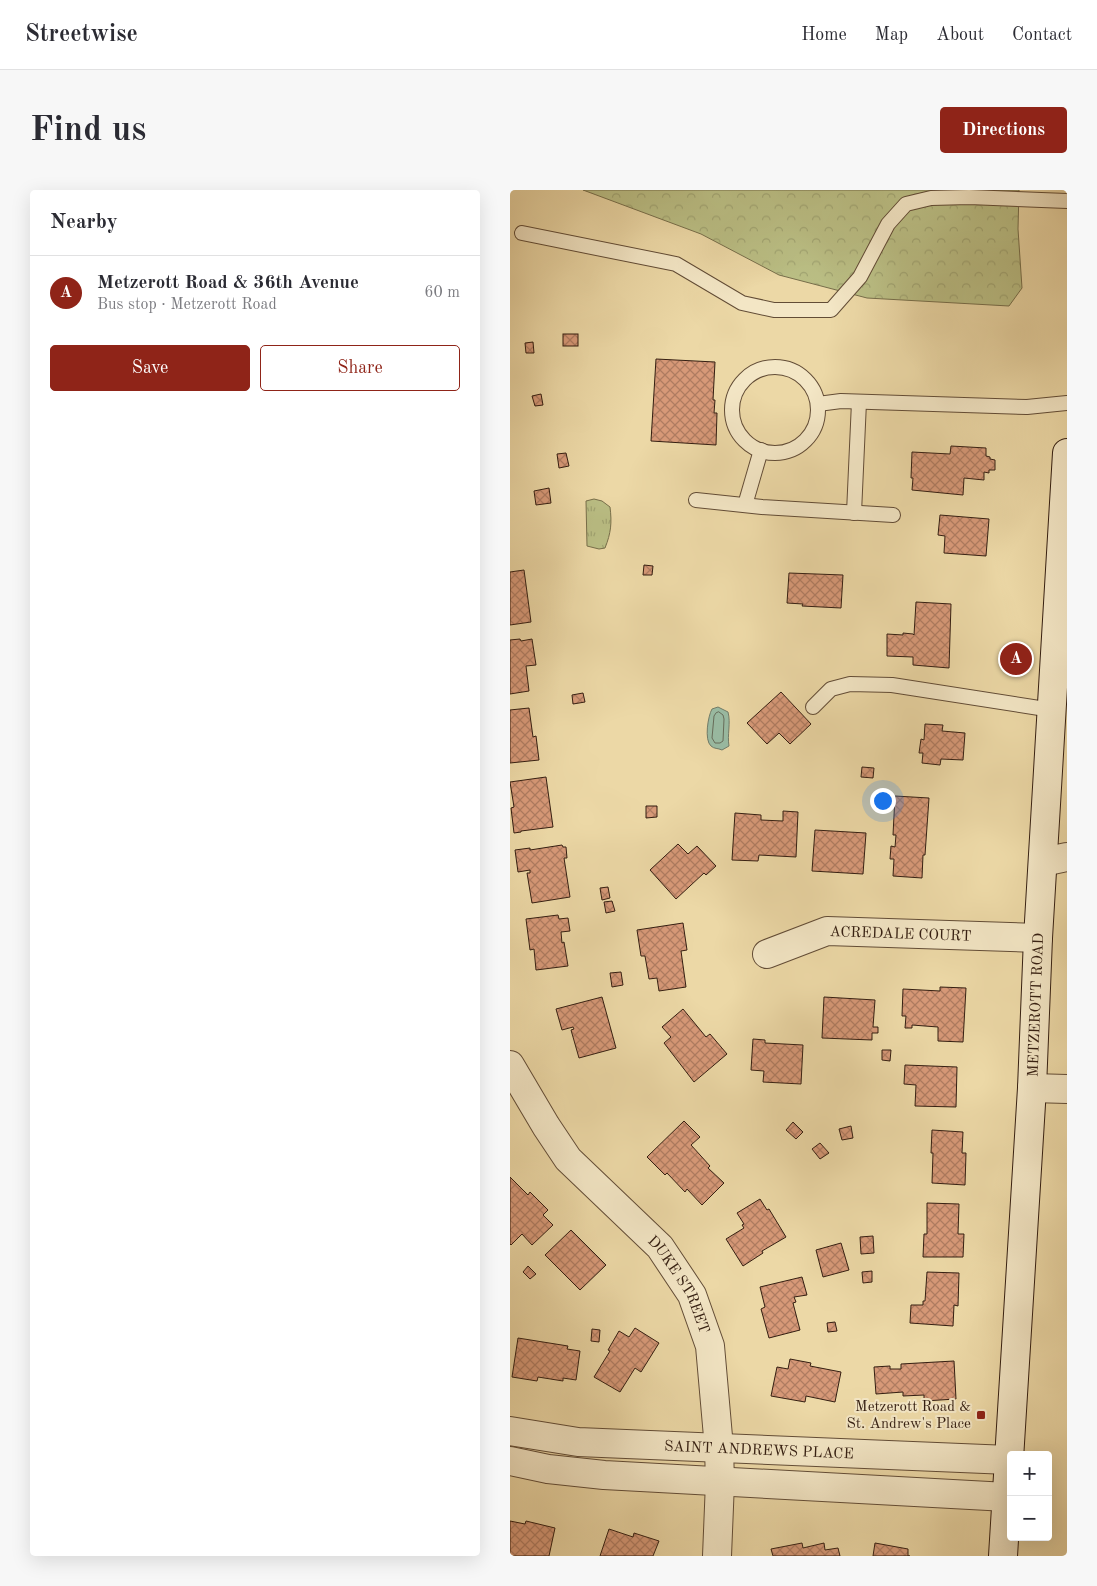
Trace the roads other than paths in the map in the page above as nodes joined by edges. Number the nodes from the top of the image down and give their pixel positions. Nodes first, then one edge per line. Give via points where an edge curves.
1 (1067, 201) edge
2 (522, 233) dead end
3 (859, 402) junction
4 (1067, 403) edge
5 (818, 404) junction
6 (761, 450) junction
7 (1067, 453) edge
8 (696, 500) dead end
9 (745, 505) junction
10 (854, 513) junction
11 (893, 515) dead end
12 (1062, 625) edge
13 (812, 707) dead end
14 (1052, 710) junction
15 (1055, 860) edge
16 (1038, 938) junction
17 (767, 954) dead end
18 (510, 1065) edge
19 (1032, 1088) junction
20 (1067, 1089) edge
21 (510, 1431) edge
22 (718, 1448) junction
23 (1010, 1451) edge
24 (1007, 1460) edge
25 (510, 1461) edge
26 (720, 1482) junction
27 (1007, 1497) joint
28 (717, 1556) edge
29 (1003, 1556) edge

1 - 2 lane via 969,197 931,198 906,204 888,224 860,277 831,310 775,316 742,303 676,264
3 - 4 lane via 1027,407
3 - 5 lane
3 - 10 lane
5 - 6 lane via 815,426 799,446 782,452
5 - 6 lane via 806,380 783,367 769,367 746,379 737,390 733,416 745,440
6 - 9 lane
7 - 12 street, METZEROTT ROAD
8 - 9 lane
9 - 10 lane
10 - 11 lane
12 - 14 street, METZEROTT ROAD
13 - 14 lane via 831,689 850,684 892,685
14 - 15 street, METZEROTT ROAD
15 - 16 street, METZEROTT ROAD
16 - 17 street, ACREDALE COURT via 827,931
16 - 19 street, METZEROTT ROAD
18 - 22 street, DUKE STREET via 568,1159 660,1247 692,1295 710,1346
19 - 20 street
19 - 23 street, METZEROTT ROAD
21 - 22 street, SAINT ANDREWS PLACE via 578,1442
22 - 24 street, SAINT ANDREWS PLACE
22 - 26 street, DUKE STREET
25 - 26 street via 604,1475
26 - 27 street
26 - 28 street, DUKE STREET
27 - 29 street, METZEROTT ROAD

